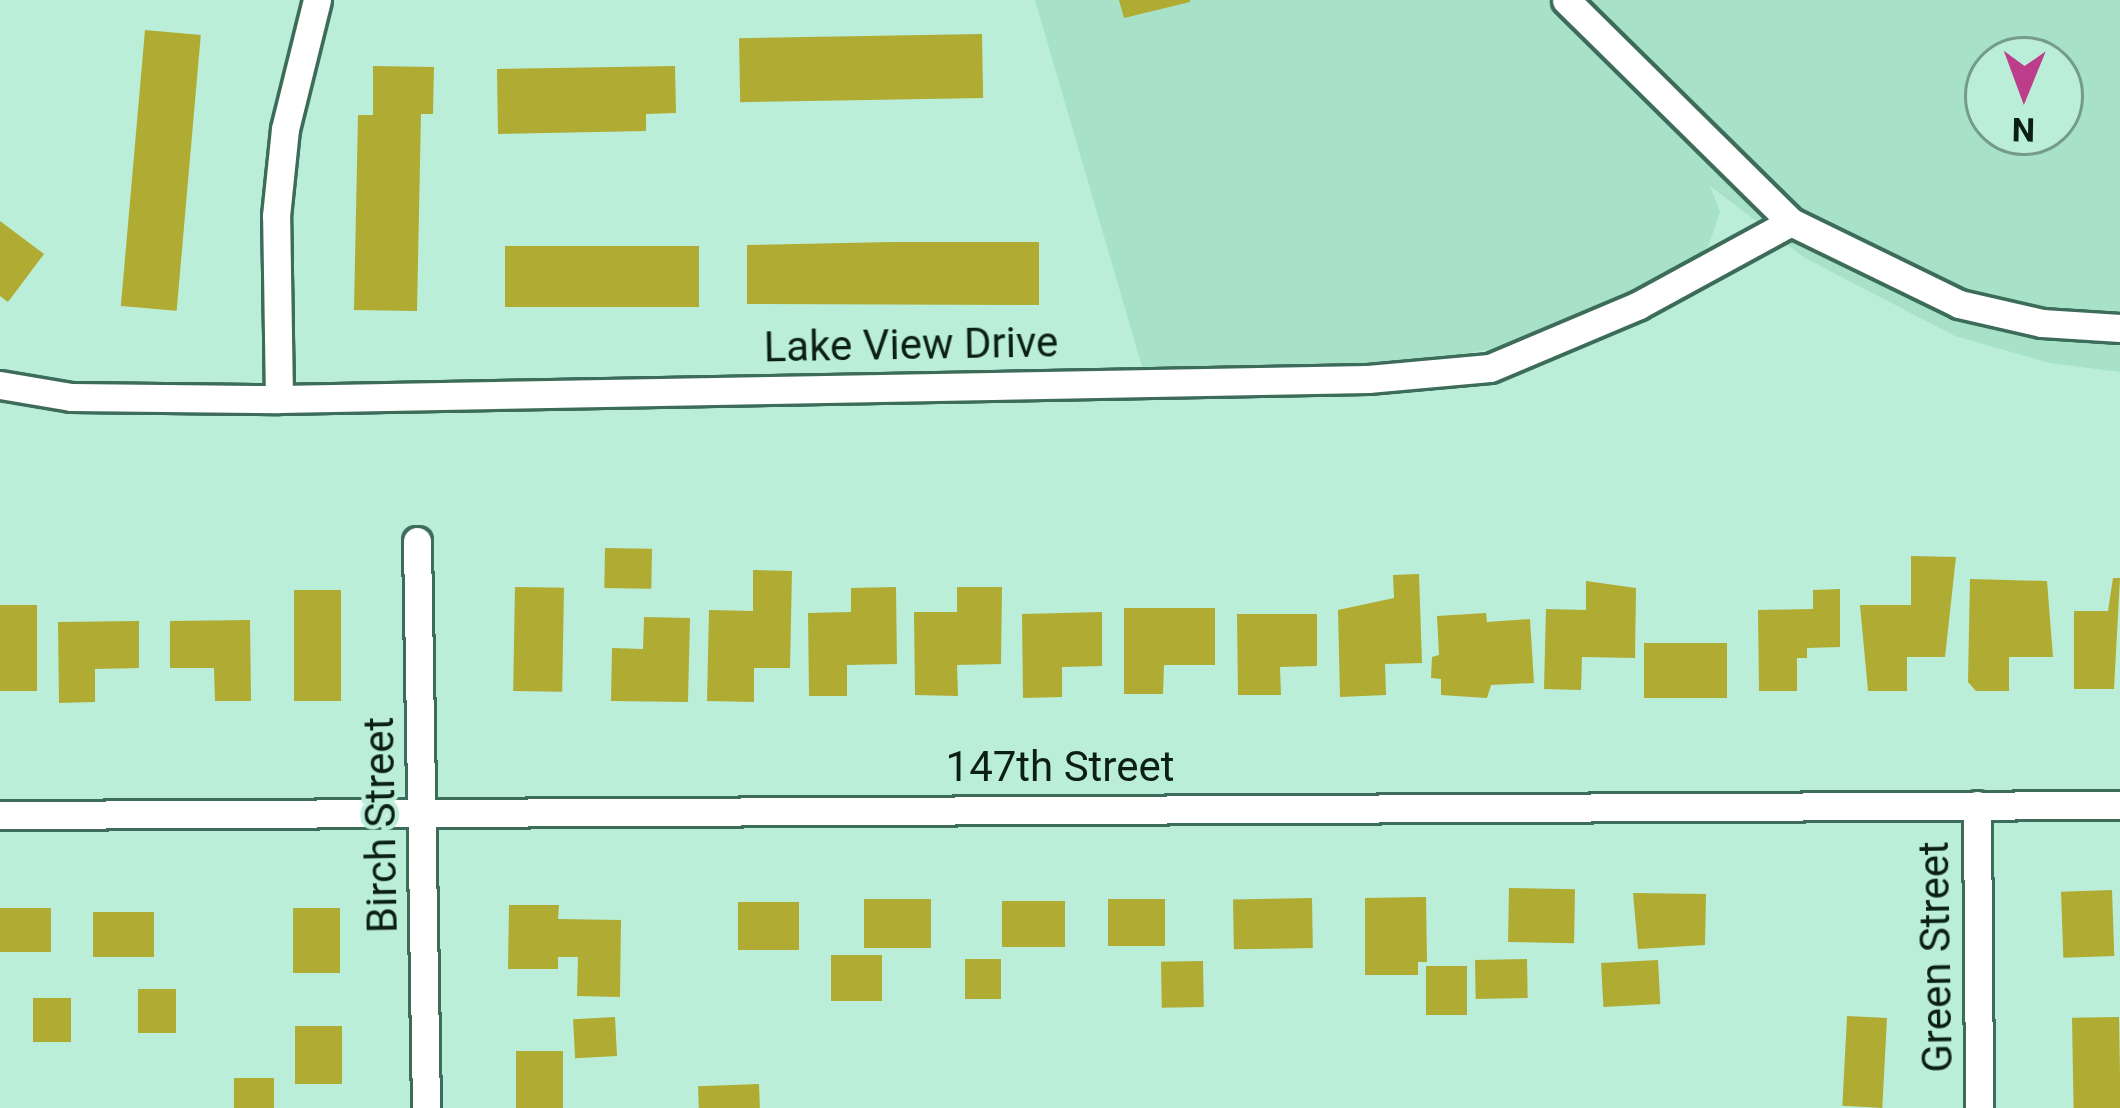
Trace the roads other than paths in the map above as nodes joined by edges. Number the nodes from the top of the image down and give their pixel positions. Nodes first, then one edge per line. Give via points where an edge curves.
1 (317, 0) edge
2 (1566, 0) edge
3 (1791, 222) junction
4 (2120, 328) edge
5 (0, 385) edge
6 (279, 399) junction
7 (417, 541) dead end
8 (2120, 805) edge
9 (1976, 806) junction
10 (423, 812) junction
11 (0, 815) edge
12 (427, 1108) edge
13 (1979, 1108) edge

1 - 6 street via 285,129 276,216
2 - 3 street
3 - 4 street via 1959,304 2042,323
3 - 6 street, Lake View Drive via 1639,305 1490,368 1368,379
5 - 6 street, Lake View Drive via 71,397
7 - 10 street, Birch Street
8 - 9 street, 147th Street
9 - 10 street, 147th Street
9 - 13 street, Green Street
10 - 11 street, 147th Street
10 - 12 street, Birch Street

